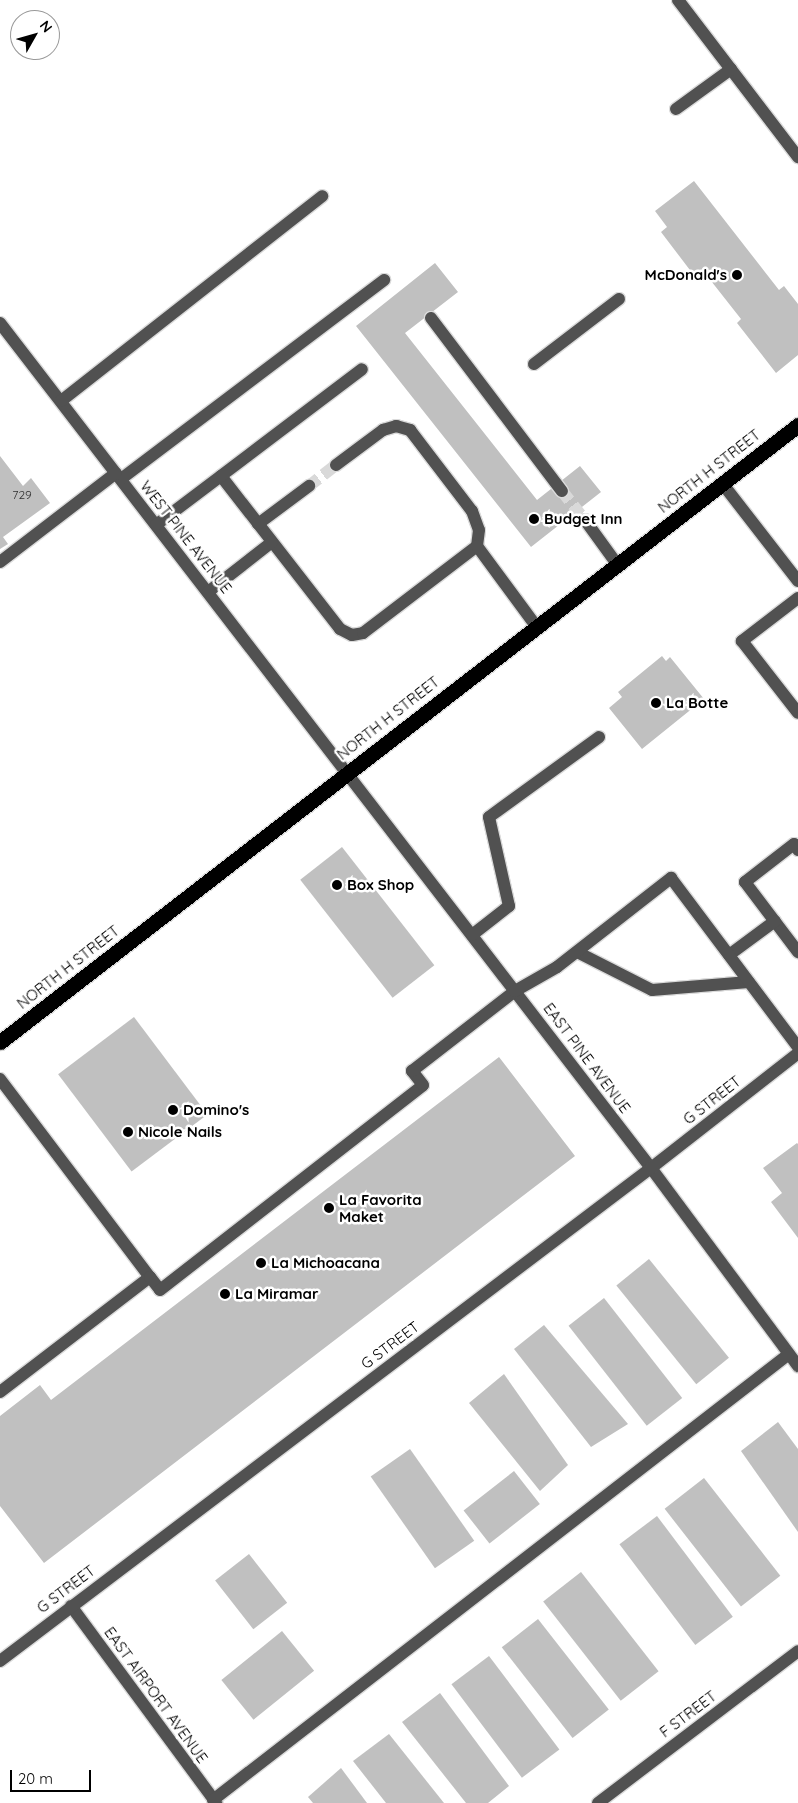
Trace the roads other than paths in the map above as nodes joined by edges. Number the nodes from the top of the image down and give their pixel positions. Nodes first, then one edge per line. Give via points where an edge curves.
1 (678, 0) edge
2 (730, 69) junction
3 (676, 109) dead end
4 (798, 157) edge
5 (322, 196) dead end
6 (384, 280) dead end
7 (619, 299) dead end
8 (431, 318) dead end
9 (0, 323) edge
10 (534, 364) dead end
11 (362, 369) dead end
12 (61, 401) junction
13 (798, 425) edge
14 (336, 466) tunnel mouth
15 (119, 476) junction
16 (221, 476) junction
17 (722, 483) junction
18 (309, 486) tunnel mouth
19 (562, 491) tunnel mouth
20 (585, 520) tunnel mouth
21 (258, 524) junction
22 (156, 525) junction
23 (272, 542) junction
24 (477, 546) junction
25 (0, 562) edge
26 (617, 564) junction
27 (798, 581) edge
28 (208, 592) junction
29 (798, 598) edge
30 (536, 626) junction
31 (798, 712) edge
32 (599, 737) dead end
33 (347, 772) junction
34 (798, 850) edge
35 (775, 922) junction
36 (472, 935) junction
37 (577, 952) junction
38 (798, 952) edge
39 (730, 955) junction
40 (749, 982) junction
41 (515, 991) junction
42 (0, 1042) edge
43 (798, 1047) edge
44 (798, 1054) edge
45 (0, 1079) edge
46 (651, 1168) junction
47 (150, 1277) junction
48 (789, 1354) junction
49 (798, 1366) edge
50 (0, 1392) edge
51 (71, 1606) junction
52 (798, 1651) edge
53 (0, 1660) edge
54 (215, 1802) edge
55 (598, 1803) edge

1 - 2 street
2 - 3 street
2 - 4 street
5 - 12 street
6 - 15 street
7 - 10 street
8 - 19 street
9 - 12 street, WEST PINE AVENUE
11 - 16 street
12 - 15 street, WEST PINE AVENUE
13 - 17 highway, NORTH H STREET
14 - 24 street via 383,430 396,426 410,430 472,511 479,530
15 - 22 street, WEST PINE AVENUE
15 - 25 street
16 - 21 street
16 - 22 street
17 - 26 highway, NORTH H STREET
17 - 27 street
18 - 21 street
20 - 26 street
21 - 23 street
22 - 28 street, WEST PINE AVENUE
23 - 24 street via 340,629 352,635 363,633
23 - 28 street
24 - 30 street
26 - 30 highway, NORTH H STREET
28 - 33 street, WEST PINE AVENUE
29 - 31 street via 742,641
30 - 33 highway, NORTH H STREET
32 - 36 street via 489,817 509,906
33 - 36 street, EAST PINE AVENUE
33 - 42 highway, NORTH H STREET
34 - 35 street via 794,844 745,882
35 - 38 street
35 - 39 street
36 - 41 street, EAST PINE AVENUE
37 - 39 street via 671,878
37 - 40 street via 652,990
37 - 41 street
39 - 40 street
40 - 43 street
41 - 46 street, EAST PINE AVENUE
41 - 47 street via 412,1071 423,1085 160,1290
44 - 46 street, G STREET
45 - 47 street
46 - 48 street, EAST PINE AVENUE
46 - 51 street, G STREET
47 - 50 street
48 - 49 street, EAST PINE AVENUE
48 - 54 street
51 - 53 street, G STREET
51 - 54 street, EAST AIRPORT AVENUE
52 - 55 street, F STREET

